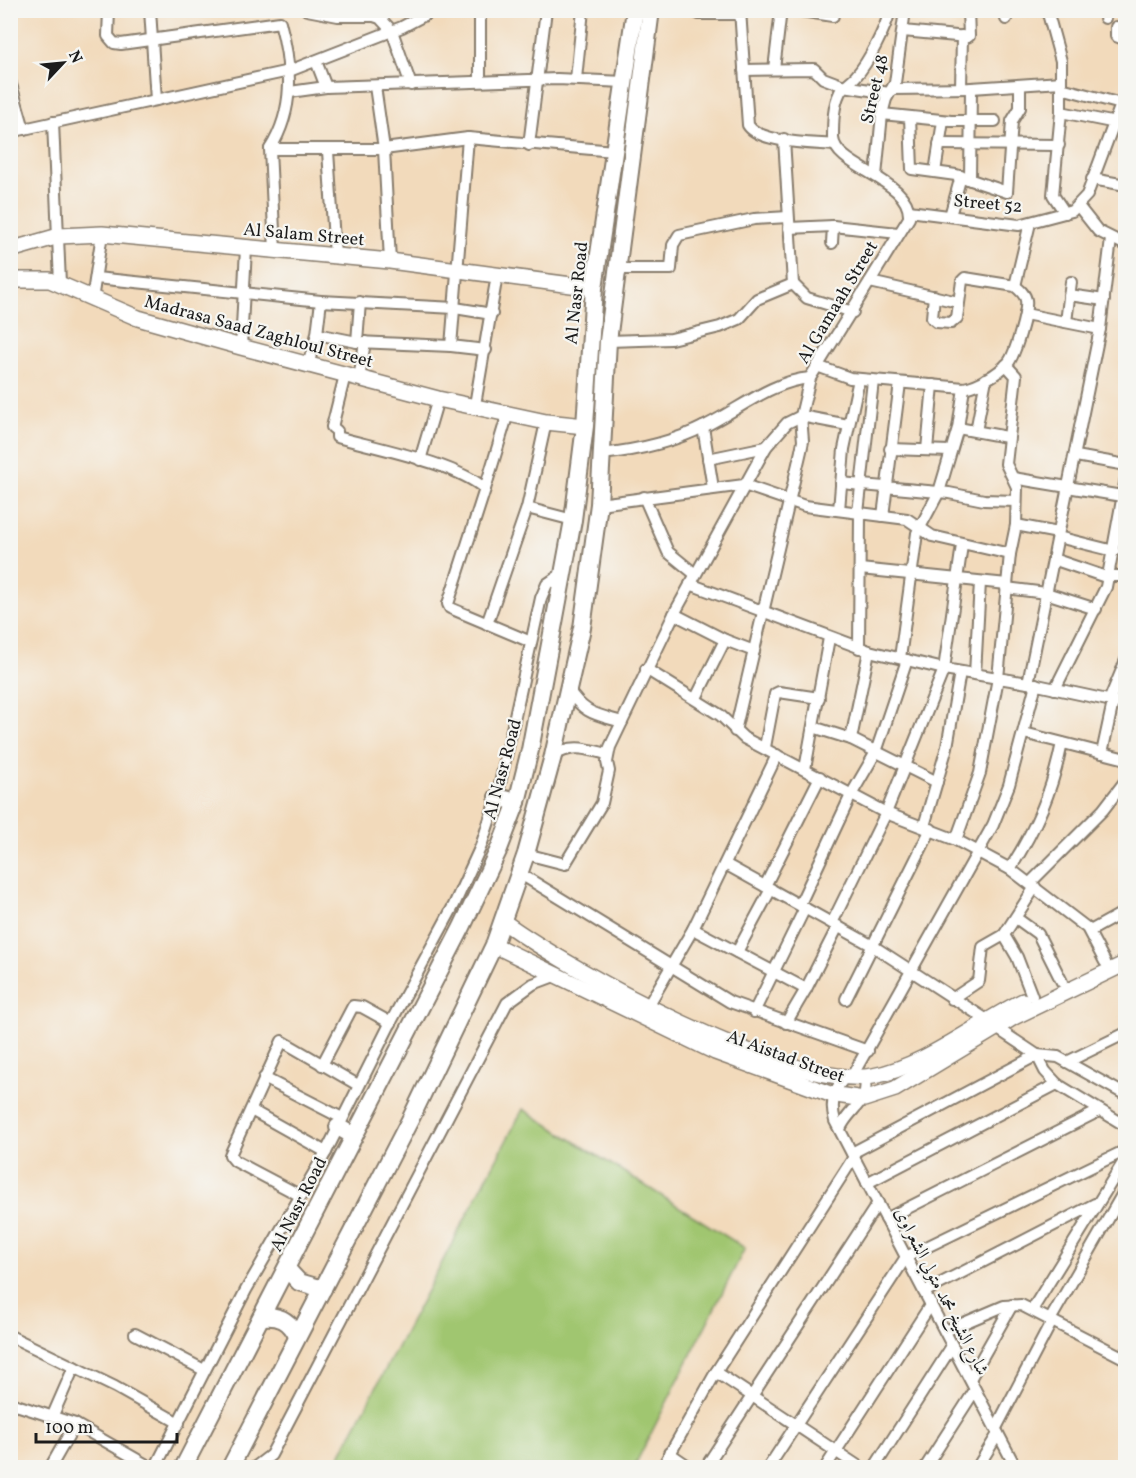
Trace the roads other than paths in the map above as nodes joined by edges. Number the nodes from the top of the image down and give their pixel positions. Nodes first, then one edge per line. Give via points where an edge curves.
1 (109, 10) edge
2 (150, 10) edge
3 (307, 10) edge
4 (434, 10) edge
5 (480, 10) edge
6 (546, 10) edge
7 (583, 10) edge
8 (635, 10) edge
9 (651, 10) edge
10 (692, 10) edge
11 (781, 10) edge
12 (795, 10) edge
13 (890, 10) edge
14 (905, 10) edge
15 (968, 10) edge
16 (1047, 10) edge
17 (739, 12) edge
18 (279, 16) edge
19 (834, 16) dead end
20 (1116, 27) dead end
21 (392, 31) junction
22 (903, 31) junction
23 (966, 36) junction
24 (150, 39) junction
25 (1125, 40) edge
26 (316, 61) junction
27 (774, 69) junction
28 (744, 70) junction
29 (289, 71) junction
30 (576, 79) junction
31 (538, 80) junction
32 (10, 81) edge
33 (480, 81) junction
34 (624, 82) junction
35 (411, 85) junction
36 (1061, 85) junction
37 (375, 86) junction
38 (844, 86) junction
39 (1020, 86) junction
40 (326, 87) junction
41 (966, 88) junction
42 (891, 91) junction
43 (1125, 91) edge
44 (290, 92) junction
45 (156, 100) junction
46 (1123, 105) edge
47 (1061, 112) junction
48 (882, 114) junction
49 (910, 117) junction
50 (943, 121) junction
51 (995, 121) dead end
52 (1112, 121) junction
53 (53, 122) junction
54 (971, 122) junction
55 (1125, 125) edge
56 (24, 129) junction
57 (10, 132) edge
58 (468, 138) junction
59 (784, 139) junction
60 (939, 144) junction
61 (1012, 144) junction
62 (529, 145) junction
63 (834, 145) junction
64 (970, 145) junction
65 (1059, 145) junction
66 (384, 148) junction
67 (270, 149) junction
68 (328, 151) junction
69 (614, 151) junction
70 (934, 172) junction
71 (876, 176) junction
72 (965, 178) junction
73 (1092, 179) junction
74 (1125, 185) edge
75 (1079, 207) junction
76 (909, 211) junction
77 (1065, 213) junction
78 (950, 216) junction
79 (788, 223) junction
80 (1030, 223) junction
81 (833, 226) junction
82 (898, 233) junction
83 (102, 234) junction
84 (59, 236) junction
85 (1111, 239) junction
86 (832, 243) dead end
87 (1125, 245) edge
88 (246, 248) junction
89 (10, 250) edge
90 (275, 250) junction
91 (335, 256) junction
92 (390, 261) junction
93 (618, 268) junction
94 (456, 270) junction
95 (497, 275) junction
96 (96, 278) junction
97 (10, 280) edge
98 (870, 282) junction
99 (1071, 282) dead end
100 (60, 283) junction
101 (793, 284) junction
102 (1015, 286) junction
103 (594, 288) junction
104 (245, 293) junction
105 (1069, 295) junction
106 (934, 296) junction
107 (92, 300) junction
108 (1104, 300) junction
109 (321, 301) junction
110 (360, 302) junction
111 (958, 302) junction
112 (455, 308) junction
113 (853, 312) junction
114 (492, 314) junction
115 (1025, 314) junction
116 (1066, 322) junction
117 (1100, 329) junction
118 (317, 334) junction
119 (608, 340) junction
120 (361, 342) junction
121 (451, 346) junction
122 (241, 347) junction
123 (486, 350) junction
124 (308, 365) junction
125 (1006, 365) junction
126 (817, 366) junction
127 (352, 377) junction
128 (810, 378) junction
129 (859, 379) junction
130 (986, 379) junction
131 (873, 381) junction
132 (900, 383) junction
133 (933, 385) junction
134 (964, 388) junction
135 (438, 399) junction
136 (475, 405) junction
137 (508, 413) junction
138 (801, 416) junction
139 (546, 422) junction
140 (848, 425) junction
141 (585, 426) junction
142 (703, 427) junction
143 (958, 428) junction
144 (976, 431) junction
145 (1007, 437) junction
146 (766, 447) junction
147 (890, 449) junction
148 (927, 450) junction
149 (950, 451) junction
150 (602, 454) junction
151 (1076, 456) junction
152 (708, 459) junction
153 (420, 460) junction
154 (1125, 465) edge
155 (1013, 478) junction
156 (1125, 478) edge
157 (841, 483) junction
158 (744, 485) junction
159 (860, 487) junction
160 (712, 488) junction
161 (1069, 488) junction
162 (485, 489) junction
163 (887, 489) junction
164 (939, 492) junction
165 (1122, 496) junction
166 (644, 497) junction
167 (1016, 501) junction
168 (789, 503) junction
169 (599, 504) junction
170 (527, 508) junction
171 (839, 510) junction
172 (859, 513) junction
173 (883, 516) junction
174 (573, 520) junction
175 (1016, 525) junction
176 (920, 526) junction
177 (1058, 535) junction
178 (962, 545) junction
179 (1114, 551) junction
180 (1010, 555) junction
181 (1053, 559) junction
182 (860, 569) junction
183 (563, 573) junction
184 (913, 573) junction
185 (1125, 576) edge
186 (1110, 577) junction
187 (693, 579) junction
188 (955, 581) junction
189 (980, 582) junction
190 (1007, 586) junction
191 (1046, 593) junction
192 (1096, 609) junction
193 (764, 612) junction
194 (674, 614) junction
195 (554, 623) junction
196 (487, 624) junction
197 (582, 628) junction
198 (829, 638) junction
199 (725, 640) junction
200 (531, 642) junction
201 (864, 649) junction
202 (754, 651) junction
203 (903, 659) junction
204 (1125, 660) edge
205 (547, 662) junction
206 (646, 669) junction
207 (944, 669) junction
208 (573, 670) junction
209 (960, 672) junction
210 (975, 674) junction
211 (999, 678) junction
212 (1032, 684) junction
213 (568, 689) junction
214 (1055, 689) junction
215 (696, 698) junction
216 (819, 698) junction
217 (1111, 702) junction
218 (1125, 704) edge
219 (622, 722) junction
220 (813, 727) junction
221 (735, 731) junction
222 (1024, 733) junction
223 (851, 739) junction
224 (1062, 743) junction
225 (765, 747) junction
226 (876, 753) junction
227 (1102, 753) junction
228 (608, 754) junction
229 (777, 755) junction
230 (553, 756) junction
231 (1125, 759) edge
232 (906, 767) junction
233 (805, 769) junction
234 (820, 777) junction
235 (1125, 780) edge
236 (937, 782) junction
237 (851, 795) junction
238 (497, 797) junction
239 (516, 802) junction
240 (886, 813) junction
241 (928, 828) junction
242 (956, 840) junction
243 (980, 852) junction
244 (526, 854) junction
245 (725, 864) junction
246 (1010, 869) junction
247 (519, 873) junction
248 (1033, 885) junction
249 (768, 887) junction
250 (802, 906) junction
251 (1125, 911) edge
252 (1016, 918) junction
253 (504, 922) junction
254 (835, 924) junction
255 (693, 929) junction
256 (1090, 931) junction
257 (1004, 934) junction
258 (494, 945) junction
259 (873, 946) junction
260 (737, 952) junction
261 (1125, 952) edge
262 (1105, 962) junction
263 (1125, 963) edge
264 (673, 965) junction
265 (910, 970) junction
266 (772, 971) junction
267 (557, 975) junction
268 (1062, 982) junction
269 (806, 989) junction
270 (1032, 996) junction
271 (846, 999) dead end
272 (952, 999) junction
273 (648, 1006) junction
274 (754, 1012) junction
275 (391, 1023) junction
276 (786, 1023) junction
277 (991, 1024) junction
278 (1125, 1033) edge
279 (868, 1051) junction
280 (1038, 1055) junction
281 (1067, 1062) junction
282 (322, 1065) junction
283 (853, 1077) junction
284 (264, 1078) junction
285 (1057, 1084) junction
286 (358, 1085) junction
287 (834, 1095) junction
288 (1125, 1095) edge
289 (864, 1099) junction
290 (251, 1110) junction
291 (1100, 1111) junction
292 (340, 1123) junction
293 (1125, 1126) edge
294 (840, 1130) junction
295 (354, 1136) junction
296 (1125, 1150) edge
297 (326, 1152) junction
298 (853, 1155) junction
299 (1125, 1158) edge
300 (867, 1183) junction
301 (1125, 1188) edge
302 (301, 1196) junction
303 (878, 1203) junction
304 (1095, 1204) junction
305 (886, 1219) junction
306 (906, 1257) junction
307 (287, 1269) junction
308 (323, 1289) junction
309 (924, 1292) junction
310 (931, 1304) junction
311 (1012, 1305) junction
312 (1032, 1310) junction
313 (263, 1317) junction
314 (1051, 1321) junction
315 (945, 1331) junction
316 (135, 1335) dead end
317 (10, 1336) edge
318 (297, 1336) junction
319 (952, 1346) junction
320 (1125, 1359) edge
321 (74, 1367) junction
322 (204, 1370) junction
323 (716, 1372) junction
324 (969, 1379) junction
325 (975, 1390) junction
326 (752, 1396) junction
327 (10, 1404) edge
328 (53, 1415) junction
329 (179, 1423) junction
330 (75, 1424) junction
331 (795, 1425) junction
332 (997, 1431) junction
333 (836, 1451) junction
334 (669, 1453) junction
335 (10, 1464) edge
336 (17, 1467) edge
337 (50, 1467) edge
338 (154, 1467) edge
339 (183, 1467) edge
340 (230, 1467) edge
341 (254, 1467) edge
342 (662, 1467) edge
343 (691, 1467) edge
344 (705, 1467) edge
345 (768, 1467) edge
346 (825, 1467) edge
347 (861, 1467) edge
348 (874, 1467) edge
349 (925, 1467) edge
350 (977, 1467) edge
351 (1016, 1467) edge

1 - 24 street via 111,40 121,44
2 - 24 street
3 - 21 street via 353,18 374,16
4 - 21 street
5 - 33 street
6 - 31 street
7 - 30 street
8 - 34 main road, Al Nasr Road
9 - 93 main road, Al Nasr Road
10 - 17 street via 699,14
11 - 27 street
12 - 19 street
13 - 38 street via 886,25 862,67
14 - 22 street, Street 48
15 - 23 street
16 - 36 street via 1060,54
17 - 28 street
18 - 24 street
18 - 29 street
20 - 25 street via 1116,36
21 - 26 street
21 - 35 street
22 - 23 street
22 - 42 street, Street 48
23 - 41 street
24 - 45 street
26 - 29 street
26 - 40 street
27 - 28 street
27 - 38 street via 814,69 823,78
28 - 59 street via 748,125 757,135
29 - 44 street
29 - 45 street
30 - 31 street
30 - 34 street
31 - 33 street
31 - 62 street
32 - 56 street
33 - 35 street
34 - 69 main road, Al Nasr Road
35 - 37 street
36 - 39 street
36 - 46 street
36 - 47 street
37 - 40 street
37 - 66 street
38 - 42 street
38 - 63 street via 834,110
39 - 41 street
39 - 61 street via 1020,108 1012,121
40 - 44 street
41 - 42 street
41 - 54 street
42 - 48 street, Street 48
43 - 46 street
44 - 67 street via 285,121
45 - 53 street
46 - 52 street
47 - 52 street
47 - 65 street
48 - 49 street
48 - 71 street, Street 48
49 - 50 street
49 - 70 street via 911,167
50 - 54 street
50 - 60 street
51 - 54 street
52 - 55 street
52 - 73 street
53 - 56 street
53 - 84 street
54 - 64 street
56 - 57 street
58 - 62 street
58 - 66 street
58 - 94 street
59 - 63 street
59 - 79 street
60 - 64 street
60 - 70 street
61 - 64 street
61 - 65 street
61 - 72 street via 1007,192
62 - 69 street
63 - 71 street
64 - 72 street
65 - 77 street via 1053,195
66 - 68 street
66 - 92 street
67 - 68 street
67 - 90 street
68 - 91 street
69 - 103 main road, Al Nasr Road
70 - 72 street
71 - 76 street via 904,199
72 - 78 street
73 - 74 street
73 - 75 street
75 - 77 street, Street 52
75 - 85 street via 1098,231
76 - 78 street, Street 52
76 - 82 street, Al Gamaah Street via 909,218
77 - 80 street, Street 52
78 - 80 street, Street 52
79 - 81 street
79 - 93 street via 754,219 679,235 673,245 671,269
79 - 101 street
80 - 102 street
81 - 82 street
81 - 86 street
82 - 98 street, Al Gamaah Street
83 - 84 main road, Al Salam Street
83 - 88 main road, Al Salam Street
83 - 96 street
84 - 89 main road, Al Salam Street
84 - 100 street
85 - 87 street
85 - 108 street
88 - 90 main road, Al Salam Street
88 - 104 street
90 - 91 main road, Al Salam Street
91 - 92 main road, Al Salam Street
92 - 94 main road, Al Salam Street
93 - 119 main road, Al Nasr Road
94 - 95 main road, Al Salam Street
94 - 112 street
95 - 103 main road, Al Salam Street
95 - 114 street
96 - 104 street
96 - 107 street
97 - 100 main road
98 - 106 street
98 - 113 street, Al Gamaah Street
99 - 105 street
100 - 107 main road, Madrasa Saad Zaghloul Street
101 - 113 street via 807,298
101 - 119 street via 758,299 739,318 720,327 671,339
102 - 111 street via 965,278
102 - 115 street via 1025,297
103 - 141 main road, Al Nasr Road
104 - 109 street
104 - 122 street
105 - 108 street
105 - 116 street
106 - 111 street
106 - 111 street via 932,315 937,322 957,320
107 - 122 main road, Madrasa Saad Zaghloul Street via 138,318
108 - 117 street
109 - 110 street
109 - 118 street
110 - 112 street
110 - 120 street
112 - 114 street
112 - 121 street
113 - 126 street, Al Gamaah Street
114 - 123 street
115 - 116 street
115 - 125 street via 1013,355
116 - 117 street
117 - 151 street
118 - 120 street
118 - 124 street
119 - 150 main road, Al Nasr Road
120 - 121 street
120 - 127 street
121 - 123 street
122 - 124 main road, Madrasa Saad Zaghloul Street
123 - 136 street
124 - 127 main road, Madrasa Saad Zaghloul Street
125 - 130 street
125 - 145 street via 1016,376
126 - 128 street, Al Gamaah Street
126 - 129 street
127 - 135 main road, Madrasa Saad Zaghloul Street
127 - 153 street via 332,427 337,430 337,437
128 - 138 street, Al Gamaah Street
128 - 142 street via 774,388
129 - 131 street
129 - 140 street
130 - 134 street
130 - 144 street
131 - 132 street
131 - 159 street
132 - 133 street
132 - 147 street
133 - 134 street
133 - 148 street
134 - 143 street
135 - 136 main road, Madrasa Saad Zaghloul Street
135 - 153 street
136 - 137 main road, Madrasa Saad Zaghloul Street
137 - 139 main road, Madrasa Saad Zaghloul Street
137 - 162 street
138 - 140 street
138 - 146 street via 787,423
138 - 168 street, Al Gamaah Street via 803,441
139 - 141 main road, Madrasa Saad Zaghloul Street
139 - 170 street
140 - 157 street
141 - 174 main road, Al Nasr Road
142 - 150 street via 652,447
142 - 152 street
143 - 144 street
143 - 149 street
144 - 145 street
145 - 155 street via 1006,464
146 - 152 street
146 - 158 street
147 - 148 street
147 - 163 street
148 - 149 street
149 - 164 street
150 - 169 main road, Al Nasr Road
151 - 154 street
151 - 161 street
152 - 160 street
153 - 162 street via 467,477
155 - 161 street
155 - 167 street
156 - 165 street
157 - 159 street
157 - 171 street
158 - 160 street
158 - 168 street
158 - 187 street
159 - 163 street
159 - 172 street
160 - 166 street
161 - 165 street
161 - 177 street
162 - 196 street via 448,604
163 - 164 street
163 - 173 street
164 - 167 street
164 - 176 street
165 - 179 street
166 - 169 street
166 - 187 street via 668,552
167 - 175 street
168 - 171 street
168 - 193 street, Al Gamaah Street
169 - 197 main road, Al Nasr Road
170 - 174 street
170 - 196 street
171 - 172 street
172 - 173 street
172 - 182 street
173 - 176 street via 907,519
174 - 183 main road, Al Nasr Road
175 - 177 street
175 - 180 street
176 - 178 street via 927,534
176 - 184 street
177 - 179 street
177 - 181 street
178 - 180 street
178 - 188 street
179 - 186 street
180 - 190 street
181 - 186 street
181 - 191 street
182 - 184 street
182 - 201 street
183 - 195 main road, Al Nasr Road
183 - 200 street via 547,584
184 - 188 street
184 - 203 street
185 - 186 street
186 - 192 street
187 - 193 street
187 - 194 street
188 - 189 street
188 - 207 street
189 - 190 street
189 - 210 street
190 - 191 street
190 - 211 street
191 - 192 street
191 - 212 street
192 - 214 street
193 - 198 street
193 - 202 street, Al Gamaah Street
194 - 199 street
194 - 206 street
195 - 197 main road via 560,632 569,635
195 - 205 main road, Al Nasr Road
196 - 200 street
197 - 208 main road, Al Nasr Road
198 - 201 street
198 - 216 street
199 - 202 street
199 - 215 street
200 - 238 street
201 - 203 street
201 - 223 street
202 - 221 street, Al Gamaah Street
203 - 207 street
203 - 226 street
204 - 217 street
205 - 208 main road via 562,659
205 - 239 main road, Al Nasr Road
206 - 215 street
206 - 219 street
207 - 209 street
207 - 232 street
208 - 213 main road, Al Nasr Road
209 - 210 street
209 - 236 street
210 - 211 street
211 - 212 street
211 - 242 street via 980,773
212 - 214 street
212 - 222 street
213 - 219 street via 588,712
213 - 230 main road, Al Nasr Road
214 - 217 street
215 - 221 street
216 - 220 street
216 - 225 street via 775,694
217 - 218 street
217 - 227 street
219 - 228 street
220 - 223 street
220 - 233 street
221 - 225 street
222 - 224 street
222 - 243 street via 1002,806
223 - 226 street
224 - 227 street
224 - 246 street via 1046,803
225 - 229 street
226 - 232 street
226 - 237 street
227 - 231 street
228 - 230 street via 578,747
228 - 244 street via 609,771 602,803 565,864
229 - 233 street
229 - 245 street
230 - 244 main road, Al Nasr Road
232 - 236 street
232 - 240 street
233 - 234 street
234 - 237 street
234 - 249 street
235 - 248 street via 1103,810
236 - 241 street
237 - 240 street
237 - 250 street
238 - 239 main road
238 - 275 street via 481,846 454,905
239 - 295 main road, Al Nasr Road via 499,849 462,927
240 - 241 street
240 - 254 street
241 - 242 street
241 - 259 street
242 - 243 street
243 - 246 street
243 - 265 street
244 - 247 main road, Al Nasr Road
245 - 249 street
245 - 255 street
246 - 248 street
247 - 253 main road, Al Nasr Road
247 - 264 street
248 - 252 street
248 - 256 street
249 - 250 street
249 - 260 street
250 - 254 street
250 - 266 street
251 - 256 street
252 - 257 street
252 - 268 street via 1046,945
253 - 258 main road, Al Nasr Road
253 - 273 main road, Al Aistad Street via 566,963
254 - 259 street
254 - 269 street
255 - 260 street
255 - 264 street
256 - 262 street
257 - 270 street
257 - 272 street via 983,947 979,981
258 - 267 main road, Al Aistad Street
258 - 308 main road, Al Nasr Road
259 - 265 street
259 - 271 street
260 - 266 street
261 - 262 main road, Al Aistad Street
262 - 268 main road, Al Aistad Street
263 - 277 main road, Al Aistad Street
264 - 273 street
264 - 274 street via 730,1002
265 - 272 street
265 - 279 street
266 - 269 street
266 - 274 street
267 - 287 main road, Al Aistad Street via 715,1052
267 - 341 street via 533,984 507,1003 271,1455
268 - 270 main road, Al Aistad Street
269 - 276 street
270 - 277 main road, Al Aistad Street
272 - 277 street
273 - 283 main road, Al Aistad Street via 767,1057
274 - 276 street
275 - 282 street via 353,1006
275 - 286 street
276 - 279 street
277 - 280 street
277 - 283 main road, Al Aistad Street via 881,1074
277 - 289 main road, Al Aistad Street via 895,1089
278 - 281 street
279 - 283 street
280 - 281 street via 1053,1055
280 - 285 street
280 - 298 street
281 - 288 street
282 - 284 street via 282,1041
282 - 286 street
283 - 287 street
283 - 289 street via 867,1088
284 - 290 street
284 - 292 street
285 - 291 street
285 - 300 street
286 - 292 street
287 - 289 main road, Al Aistad Street
287 - 294 street, شارع الشيخ محمد متولي الشعراوى via 832,1111
289 - 294 street via 847,1115
290 - 297 street
290 - 302 street via 231,1158
291 - 293 street
291 - 305 street
292 - 295 main road
292 - 297 street
294 - 298 street, شارع الشيخ محمد متولي الشعراوى
295 - 307 main road, Al Nasr Road
296 - 306 street
297 - 302 street
298 - 300 street, شارع الشيخ محمد متولي الشعراوى
298 - 323 street
299 - 304 street
300 - 303 street, شارع الشيخ محمد متولي الشعراوى
301 - 314 street
302 - 322 street
303 - 305 street, شارع الشيخ محمد متولي الشعراوى
303 - 326 street
304 - 309 street
304 - 312 street
305 - 306 street, شارع الشيخ محمد متولي الشعراوى
306 - 309 street, شارع الشيخ محمد متولي الشعراوى
306 - 331 street
307 - 308 main road via 298,1282
307 - 313 main road, Al Nasr Road
308 - 318 main road, Al Nasr Road
309 - 310 street, شارع الشيخ محمد متولي الشعراوى
310 - 315 street, شارع الشيخ محمد متولي الشعراوى
310 - 333 street
311 - 312 street
311 - 315 street
311 - 324 street
312 - 314 street
313 - 318 main road via 280,1318
313 - 339 main road, Al Nasr Road
314 - 320 street
314 - 332 street
315 - 319 street, شارع الشيخ محمد متولي الشعراوى
316 - 322 street
317 - 321 street
318 - 340 main road, Al Nasr Road
319 - 324 street, شارع الشيخ محمد متولي الشعراوى
319 - 348 street
321 - 328 street
321 - 329 street
322 - 329 street
323 - 326 street
323 - 334 street
324 - 325 street, شارع الشيخ محمد متولي الشعراوى
325 - 332 street, شارع الشيخ محمد متولي الشعراوى
325 - 349 street
326 - 331 street
326 - 344 street
327 - 328 street
328 - 330 street
329 - 338 street
330 - 337 street
330 - 338 street
331 - 333 street
331 - 345 street
332 - 350 street
332 - 351 street, شارع الشيخ محمد متولي الشعراوى
333 - 346 street
333 - 347 street
334 - 342 street
334 - 343 street
335 - 336 street

